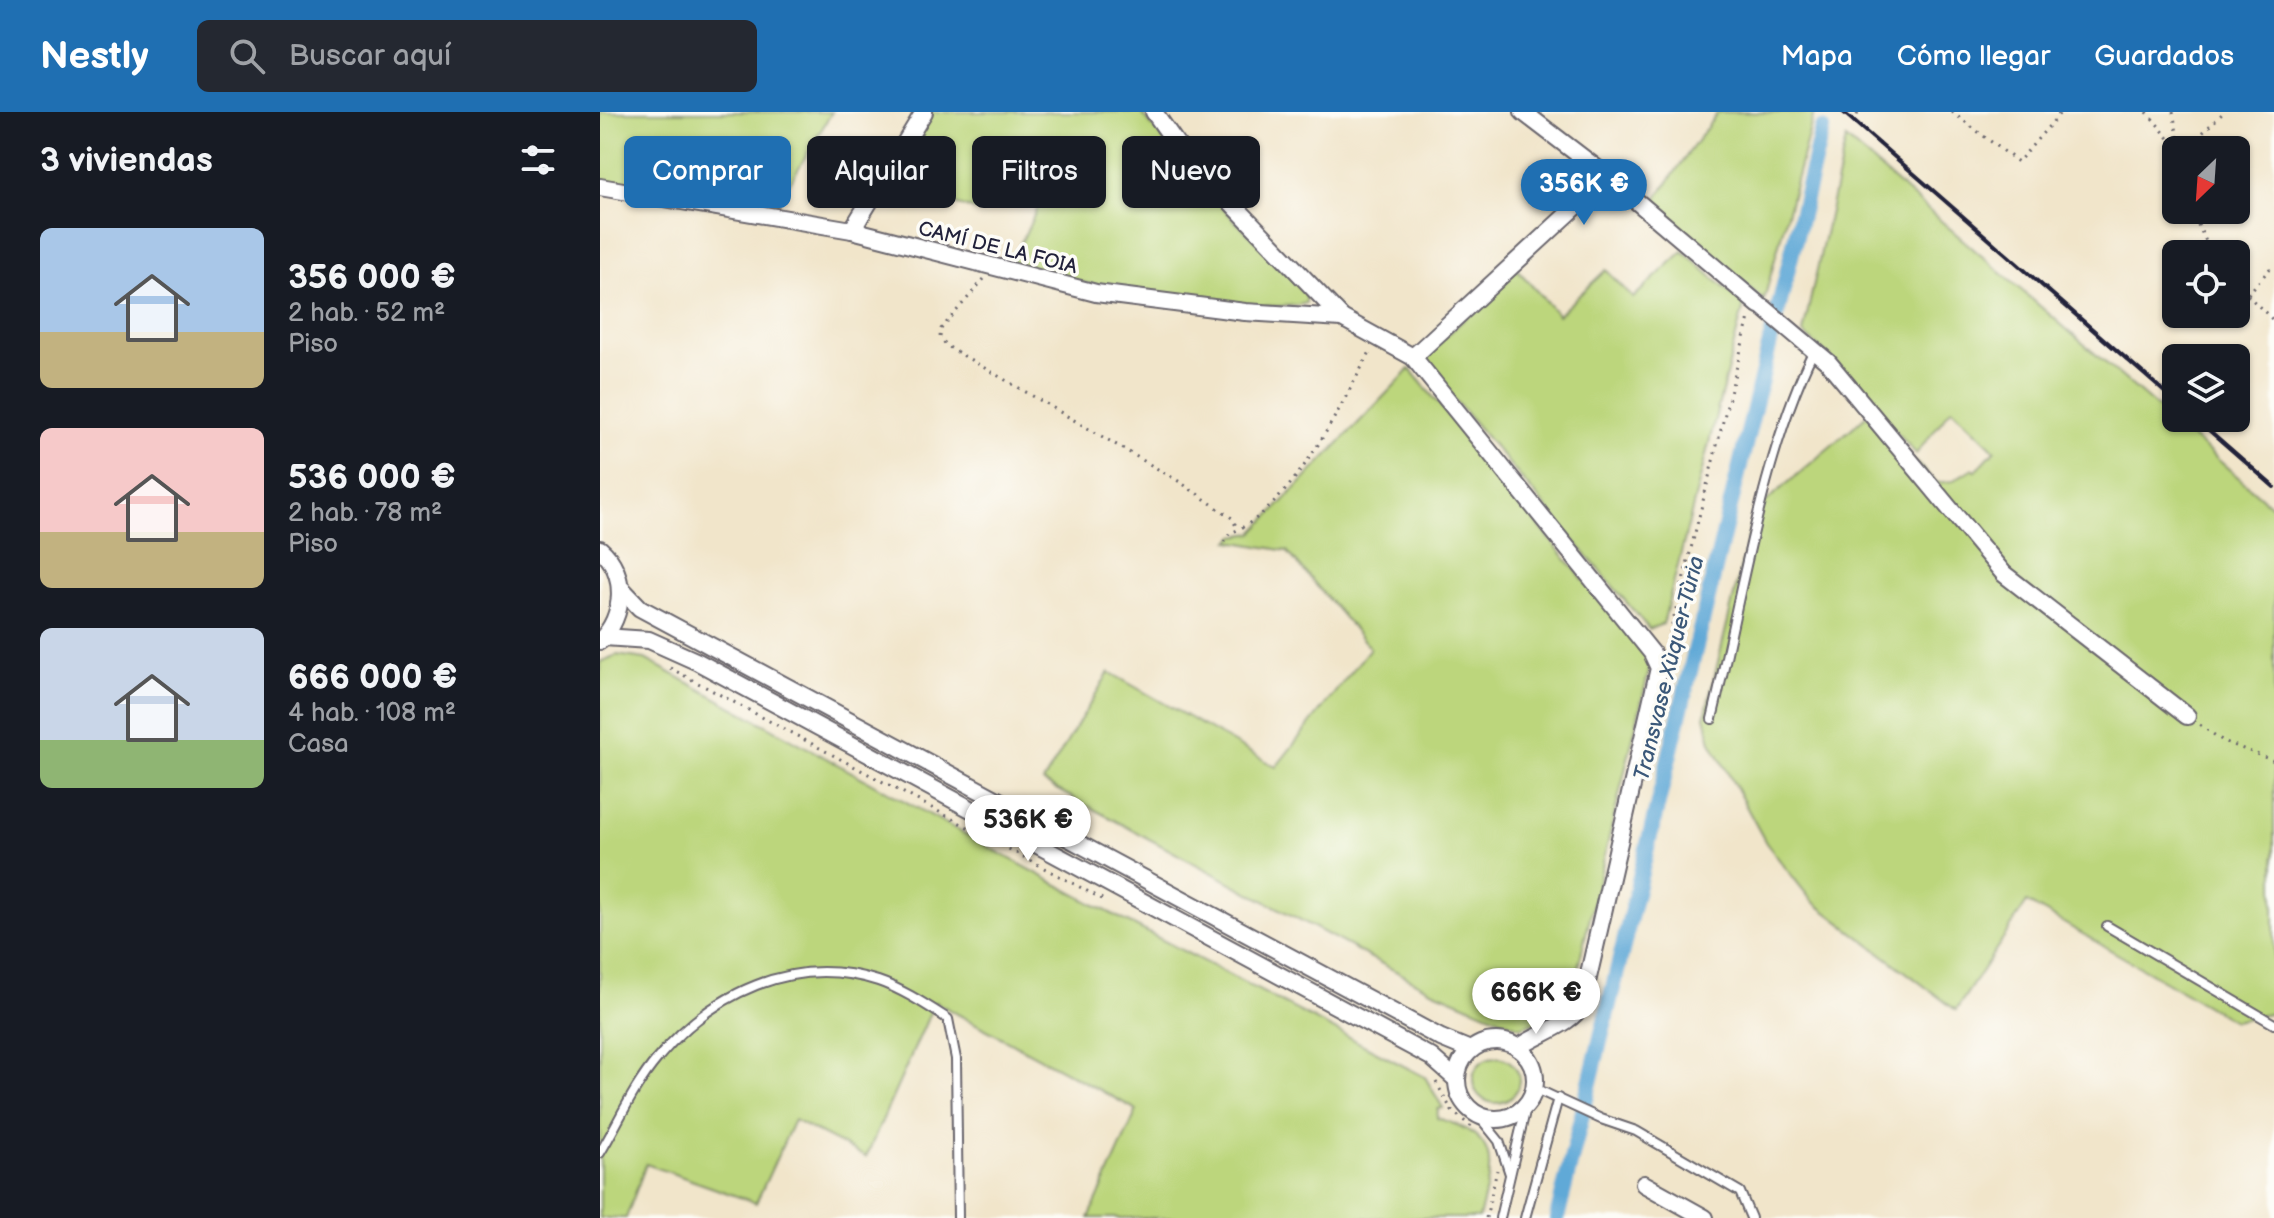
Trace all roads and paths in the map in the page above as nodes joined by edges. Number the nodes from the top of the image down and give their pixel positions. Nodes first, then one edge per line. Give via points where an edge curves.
1 (924, 112) edge
2 (1154, 112) edge
3 (1523, 112) edge
4 (1858, 112) edge
5 (1952, 112) edge
6 (2061, 112) edge
7 (2147, 112) edge
8 (2173, 112) edge
9 (2224, 112) edge
10 (1855, 123) dead end
11 (2167, 136) edge
12 (2178, 136) edge
13 (2199, 136) edge
14 (1608, 177) junction
15 (600, 187) edge
16 (852, 230) junction
17 (2274, 264) edge
18 (989, 265) junction
19 (2250, 292) edge
20 (2250, 299) edge
21 (1758, 309) junction
22 (1342, 318) junction
23 (2274, 321) edge
24 (1378, 339) junction
25 (1814, 349) junction
26 (1413, 357) junction
27 (1238, 530) junction
28 (1224, 542) dead end
29 (600, 549) edge
30 (620, 587) junction
31 (602, 639) edge
32 (671, 668) dead end
33 (1659, 668) junction
34 (2187, 716) joint
35 (1712, 719) dead end
36 (2274, 761) edge
37 (1108, 902) dead end
38 (2107, 926) dead end
39 (2274, 1024) edge
40 (1518, 1048) junction
41 (1470, 1050) junction
42 (1432, 1075) dead end
43 (1456, 1079) junction
44 (1531, 1095) junction
45 (1561, 1099) junction
46 (1478, 1123) junction
47 (600, 1153) edge
48 (1498, 1163) dead end
49 (1510, 1175) junction
50 (1644, 1184) dead end
51 (958, 1218) edge
52 (1486, 1218) edge
53 (1500, 1218) edge
54 (1525, 1218) edge
55 (1705, 1218) edge
56 (1751, 1218) edge

1 - 16 street
2 - 22 street via 1180,149
3 - 14 street
4 - 10 path
5 - 6 path via 2018,162
7 - 11 path
8 - 12 path
9 - 13 path
14 - 21 street
14 - 26 street
15 - 16 street, CAMÍ DE LA FOIA
16 - 18 street, CAMÍ DE LA FOIA
17 - 19 path
18 - 22 street, CAMÍ DE LA FOIA via 1096,293
18 - 27 path via 987,276 941,329 947,346 1180,482 1232,518
20 - 23 path
21 - 25 street via 1790,326
21 - 33 path
22 - 24 street
24 - 26 street
24 - 27 path via 1315,452 1251,526
25 - 34 street via 2004,574
25 - 35 lane via 1797,384 1765,497
26 - 33 street via 1571,549
27 - 28 path
29 - 30 street
30 - 31 street via 614,622
30 - 41 street via 640,608
31 - 43 street via 649,640 698,662 1431,1057
32 - 37 path
33 - 40 street via 1582,1004 1576,1016
34 - 36 path via 2223,741
38 - 39 lane
40 - 41 street via 1494,1040
40 - 44 street via 1532,1065
41 - 43 street
42 - 46 path via 1452,1111
43 - 46 street via 1462,1100
44 - 45 lane
44 - 46 street via 1520,1111
44 - 49 lane
45 - 54 lane
45 - 56 lane via 1636,1131 1740,1192
46 - 49 lane via 1499,1141
47 - 51 lane via 655,1061 716,1005 753,984 794,974 837,972 879,981 948,1019 956,1059
48 - 52 path
49 - 53 lane
50 - 55 street

